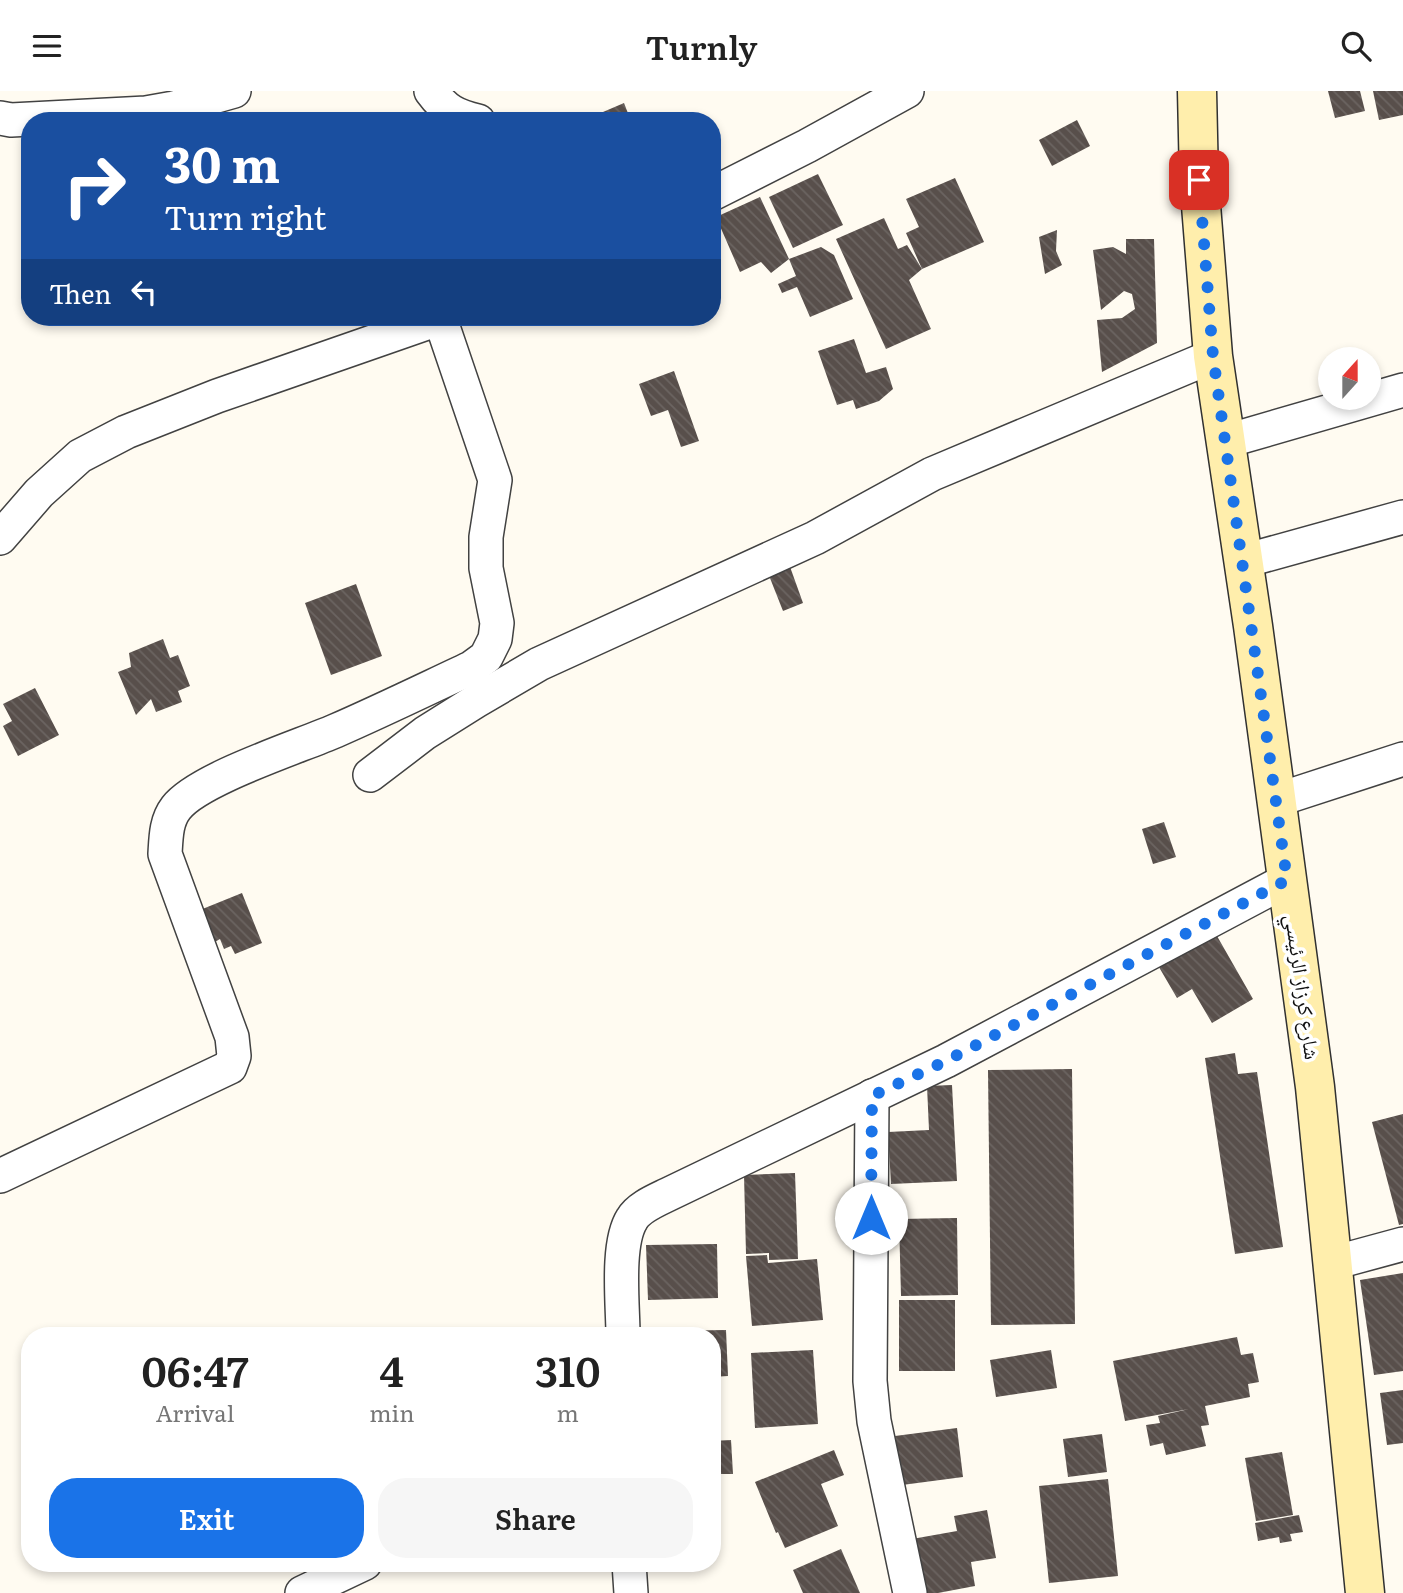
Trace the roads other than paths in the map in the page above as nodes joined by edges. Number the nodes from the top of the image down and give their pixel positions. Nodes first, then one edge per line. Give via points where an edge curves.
1 (234, 91) edge
2 (431, 91) edge
3 (907, 91) edge
4 (1197, 91) edge
5 (152, 112) edge
6 (452, 112) edge
7 (0, 118) edge
8 (21, 119) edge
9 (721, 189) edge
10 (419, 326) edge
11 (445, 326) edge
12 (1213, 356) junction
13 (1403, 390) edge
14 (1227, 442) junction
15 (1403, 517) edge
16 (0, 538) edge
17 (1244, 561) junction
18 (1403, 759) edge
19 (370, 775) dead end
20 (1277, 800) junction
21 (1287, 880) junction
22 (872, 1096) junction
23 (0, 1176) edge
24 (1403, 1244) edge
25 (1333, 1263) junction
26 (624, 1327) edge
27 (346, 1572) edge
28 (630, 1572) edge
29 (302, 1593) edge
30 (631, 1593) edge
31 (910, 1593) edge
32 (1366, 1593) edge

1 - 5 street
2 - 6 street
3 - 9 street
4 - 12 street, شارع كرزاز الرئيسي
7 - 8 street
10 - 16 street via 217,395 126,432 80,456 39,493
11 - 23 street via 495,480 486,568 497,623 486,657 335,730 230,773 177,807 167,827 166,854 232,1037 230,1067
12 - 14 street, شارع كرزاز الرئيسي
12 - 19 street via 932,474 816,538 539,664 425,733
13 - 14 street
14 - 17 street, شارع كرزاز الرئيسي
15 - 17 street
17 - 20 street, شارع كرزاز الرئيسي
18 - 20 street
20 - 21 street, شارع كرزاز الرئيسي
21 - 22 street
21 - 25 street, شارع كرزاز الرئيسي
22 - 26 street via 669,1194 632,1218 622,1255
22 - 31 street via 870,1381
24 - 25 street
25 - 32 street, شارع كرزاز الرئيسي
27 - 29 street
28 - 30 street

